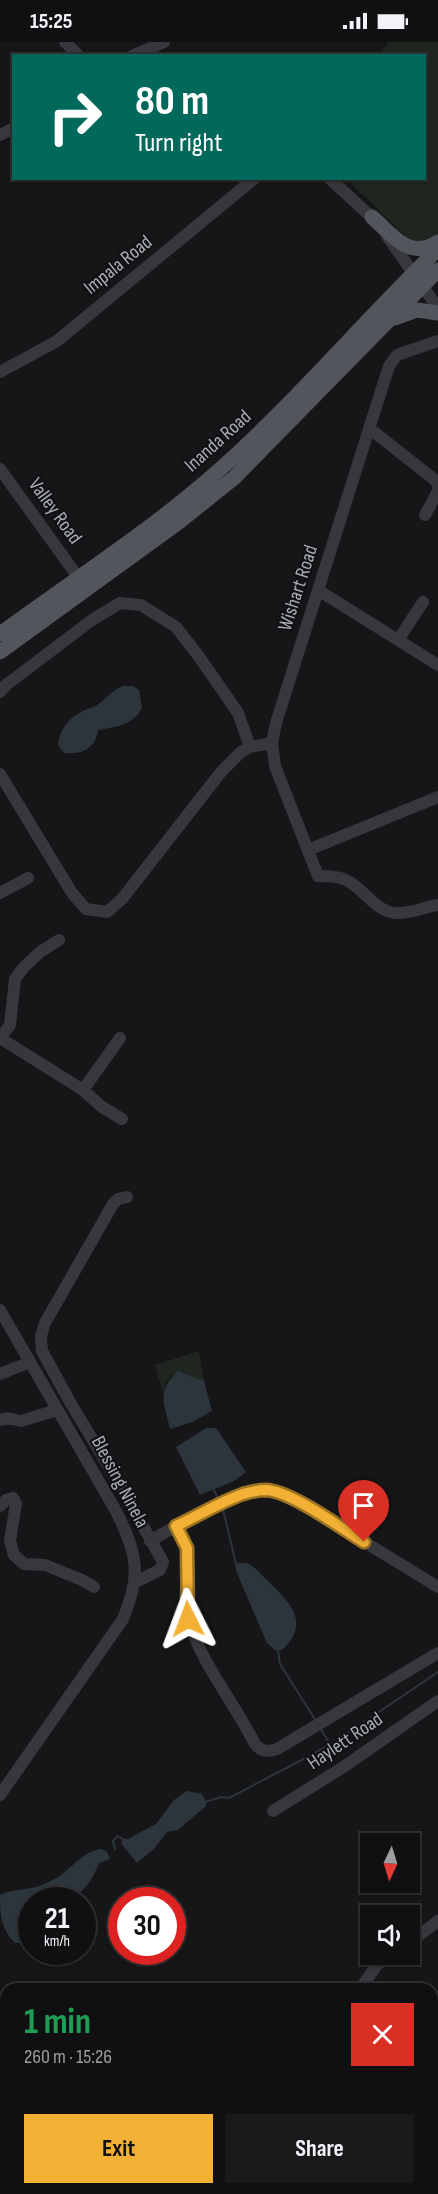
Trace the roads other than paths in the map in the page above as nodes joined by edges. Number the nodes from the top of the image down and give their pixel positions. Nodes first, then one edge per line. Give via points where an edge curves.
1 (64, 42) edge
2 (164, 42) edge
3 (131, 52) edge
4 (77, 54) edge
5 (253, 180) edge
6 (331, 180) edge
7 (372, 217) junction
8 (438, 242) edge
9 (438, 249) edge
10 (438, 270) edge
11 (418, 279) junction
12 (438, 308) edge
13 (438, 313) edge
14 (386, 323) junction
15 (438, 340) edge
16 (0, 372) edge
17 (369, 428) junction
18 (0, 469) edge
19 (438, 485) edge
20 (438, 491) edge
21 (425, 515) dead end
22 (78, 577) junction
23 (318, 590) junction
24 (423, 602) dead end
25 (0, 634) edge
26 (398, 640) junction
27 (0, 652) edge
28 (438, 665) edge
29 (0, 692) edge
30 (272, 743) junction
31 (250, 747) junction
32 (0, 774) edge
33 (438, 797) edge
34 (308, 850) junction
35 (28, 878) dead end
36 (0, 893) edge
37 (438, 904) edge
38 (59, 940) dead end
39 (0, 1038) edge
40 (120, 1038) dead end
41 (83, 1090) junction
42 (122, 1119) dead end
43 (127, 1197) dead end
44 (0, 1310) edge
45 (30, 1362) junction
46 (0, 1374) edge
47 (57, 1410) junction
48 (0, 1420) edge
49 (0, 1506) edge
50 (176, 1526) junction
51 (150, 1541) junction
52 (135, 1582) junction
53 (94, 1587) dead end
54 (438, 1587) edge
55 (438, 1653) edge
56 (438, 1701) edge
57 (0, 1795) edge
58 (273, 1810) dead end
59 (438, 1921) edge
60 (420, 1934) edge
61 (377, 1965) edge
62 (364, 1983) edge

1 - 4 street
2 - 3 street
5 - 16 street, Impala Road via 57,341
6 - 7 street
7 - 8 main road via 410,248 421,250
7 - 11 street
9 - 11 main road, Inanda Road
10 - 11 main road, Inanda Road
11 - 12 street
11 - 14 main road, Inanda Road
11 - 22 main road, Inanda Road via 231,459
13 - 14 main road via 409,311
14 - 27 main road, Inanda Road via 234,478
15 - 17 street, Wishart Road via 392,359
17 - 19 street
17 - 23 street, Wishart Road
18 - 22 street, Valley Road
20 - 21 street
22 - 25 main road, Inanda Road
23 - 26 street
23 - 30 street, Wishart Road
24 - 26 street
26 - 28 street
29 - 31 street via 92,620 120,603 141,606 176,627 238,713
30 - 31 street
30 - 34 street, Wishart Road via 275,766
31 - 32 street via 220,772 122,899 107,912 86,909 72,893
33 - 34 street
34 - 37 street, Wishart Road via 318,876 349,881 375,904 391,912 398,914
35 - 36 street
38 - 39 street via 40,952 15,979 10,1025
39 - 41 street
40 - 41 street
41 - 42 street
43 - 51 street via 113,1204 45,1323 40,1343
44 - 45 street, Blessing Ninela
45 - 46 street
45 - 47 street, Blessing Ninela
47 - 48 street via 21,1421
47 - 52 street, Blessing Ninela via 130,1541
49 - 53 street via 13,1498 16,1504 10,1541 14,1555 24,1564 45,1565
50 - 51 street
50 - 54 street via 253,1491 278,1492
50 - 55 street via 187,1548 188,1619 199,1648 258,1748 269,1752
51 - 52 street via 163,1567
52 - 57 street, Blessing Ninela via 123,1619
56 - 58 street, Haylett Road
59 - 60 street
61 - 62 street

